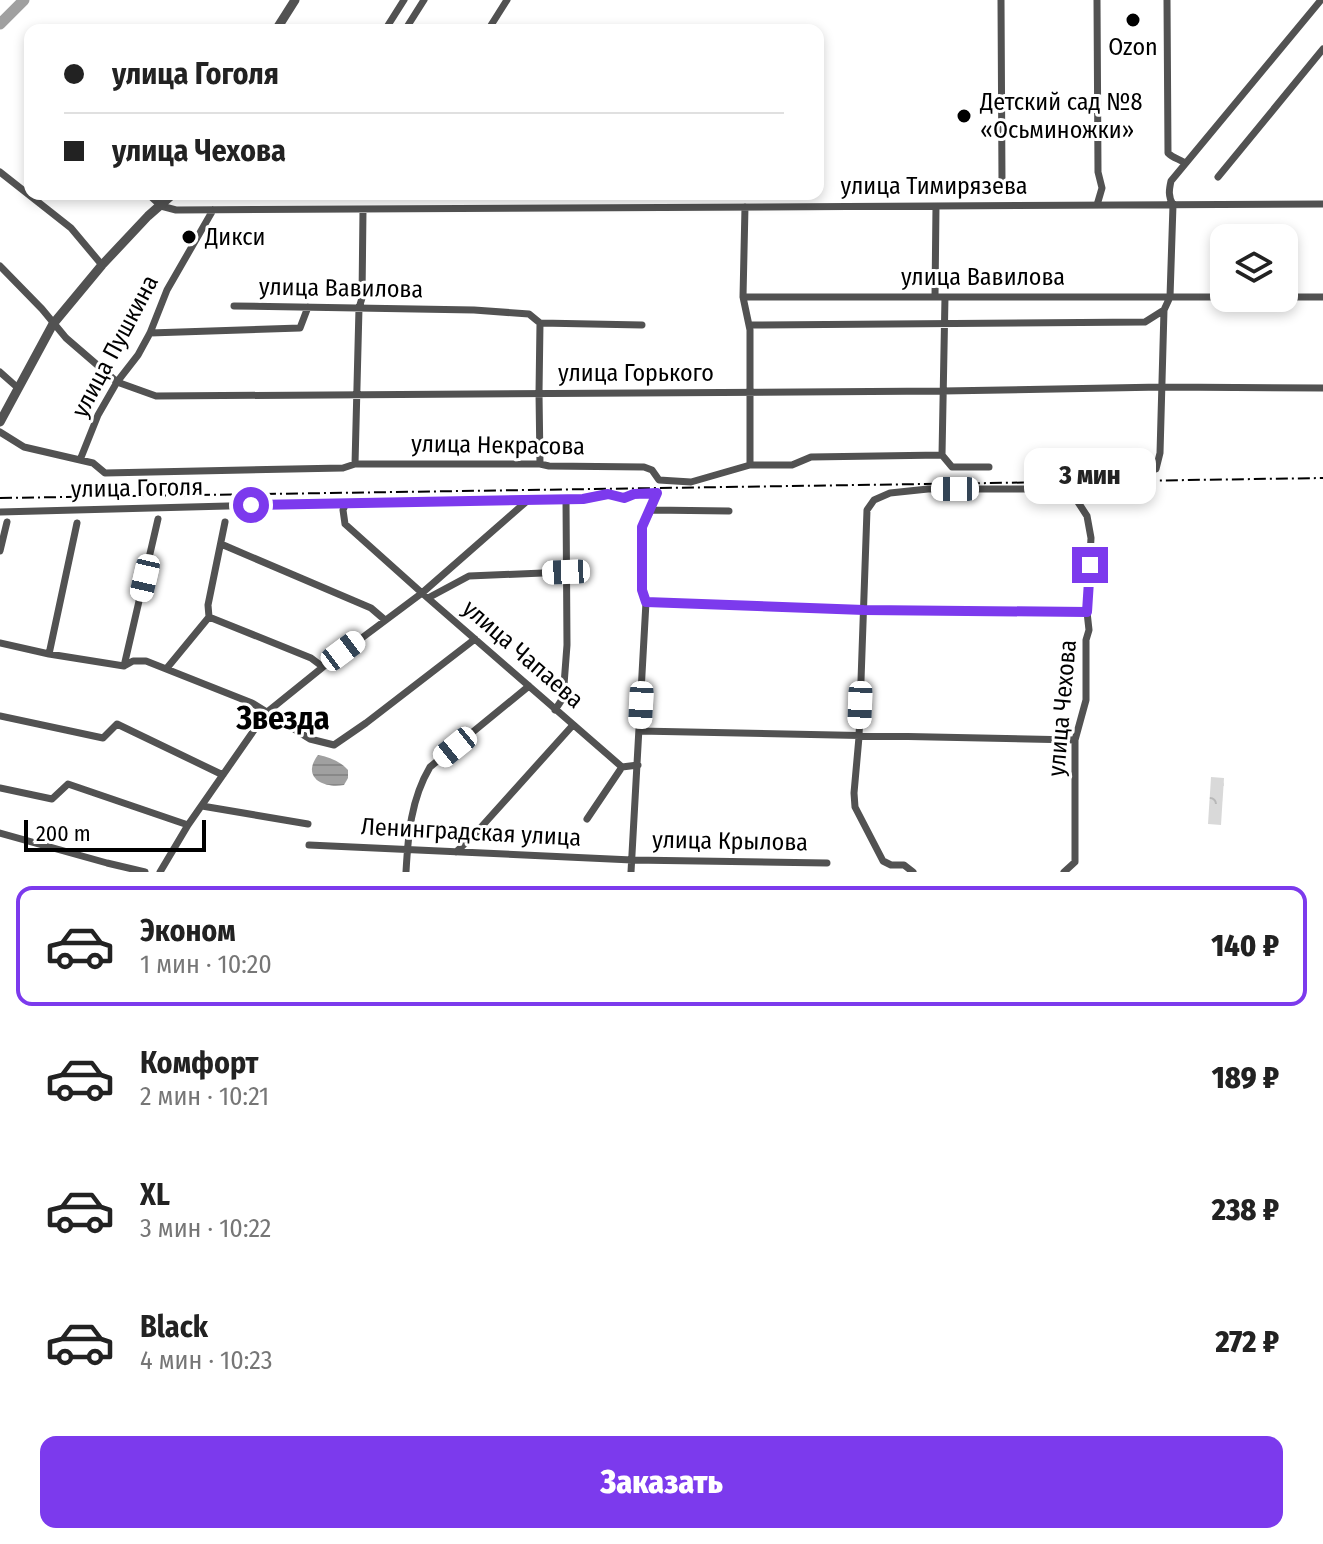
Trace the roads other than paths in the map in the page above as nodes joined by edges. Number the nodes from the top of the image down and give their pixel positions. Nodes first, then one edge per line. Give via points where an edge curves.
1 (295, 0) edge
2 (404, 0) edge
3 (424, 0) edge
4 (507, 0) edge
5 (1001, 0) edge
6 (1097, 0) edge
7 (1167, 0) edge
8 (1321, 0) edge
9 (280, 24) edge
10 (390, 24) edge
11 (409, 24) edge
12 (492, 24) edge
13 (1323, 49) edge
14 (1185, 163) junction
15 (0, 172) edge
16 (1218, 177) dead end
17 (1002, 182) dead end
18 (24, 191) edge
19 (36, 200) edge
20 (154, 200) edge
21 (167, 200) edge
22 (1323, 204) edge
23 (1097, 205) junction
24 (1173, 205) junction
25 (161, 206) junction
26 (936, 206) junction
27 (745, 207) junction
28 (213, 210) junction
29 (363, 210) junction
30 (102, 265) junction
31 (0, 266) edge
32 (743, 297) junction
33 (935, 297) junction
34 (945, 297) junction
35 (1170, 297) junction
36 (1210, 297) edge
37 (1298, 297) edge
38 (1323, 297) edge
39 (234, 306) dead end
40 (308, 307) junction
41 (359, 308) junction
42 (1164, 310) junction
43 (540, 323) junction
44 (53, 324) junction
45 (642, 325) dead end
46 (749, 325) junction
47 (945, 325) junction
48 (150, 333) junction
49 (0, 372) edge
50 (117, 382) junction
51 (1162, 387) junction
52 (18, 388) junction
53 (1323, 388) edge
54 (943, 391) junction
55 (751, 392) junction
56 (539, 393) junction
57 (357, 395) junction
58 (0, 422) edge
59 (0, 432) edge
60 (942, 455) junction
61 (80, 460) junction
62 (355, 464) junction
63 (540, 464) junction
64 (750, 465) junction
65 (989, 467) dead end
66 (1099, 471) dead end
67 (566, 499) junction
68 (529, 500) junction
69 (346, 503) junction
70 (651, 510) junction
71 (729, 511) dead end
72 (0, 512) edge
73 (158, 519) dead end
74 (7, 522) dead end
75 (225, 522) dead end
76 (77, 523) dead end
77 (221, 544) junction
78 (0, 551) edge
79 (566, 572) junction
80 (425, 595) junction
81 (646, 602) junction
82 (864, 610) junction
83 (1087, 612) junction
84 (209, 617) junction
85 (385, 620) junction
86 (475, 639) junction
87 (0, 643) edge
88 (49, 654) junction
89 (124, 666) junction
90 (323, 667) junction
91 (167, 668) junction
92 (529, 686) junction
93 (555, 710) junction
94 (266, 713) junction
95 (0, 716) edge
96 (573, 725) junction
97 (639, 731) junction
98 (859, 737) junction
99 (1075, 740) junction
100 (638, 765) junction
101 (622, 767) junction
102 (223, 775) junction
103 (0, 788) edge
104 (202, 806) junction
105 (587, 819) dead end
106 (308, 824) dead end
107 (188, 825) junction
108 (0, 833) edge
109 (309, 845) dead end
110 (407, 849) junction
111 (456, 852) junction
112 (632, 860) junction
113 (827, 863) dead end
114 (145, 872) edge
115 (160, 872) edge
116 (406, 872) edge
117 (631, 872) edge
118 (913, 872) edge
119 (1064, 872) edge

1 - 9 street
2 - 10 street
3 - 11 street
4 - 12 street
5 - 17 street
6 - 23 street via 1102,188
7 - 14 street via 1168,153
8 - 14 street
13 - 16 street
14 - 24 street via 1171,181
15 - 18 street
19 - 30 street via 71,228
20 - 25 street
21 - 25 street
22 - 24 street, улица Тимирязева
23 - 24 street, улица Тимирязева
23 - 26 street, улица Тимирязева
24 - 35 street
25 - 28 street, улица Тимирязева
25 - 30 street
26 - 27 street, улица Тимирязева
26 - 33 street
27 - 29 street, улица Тимирязева
27 - 32 street
28 - 29 street, улица Тимирязева
28 - 48 street, улица Пушкина via 167,290
29 - 41 street
30 - 44 street
31 - 44 street, улица Горького
32 - 33 street, улица Вавилова
32 - 46 street
33 - 34 street, улица Вавилова
34 - 35 street, улица Вавилова
34 - 47 street
35 - 36 street, улица Вавилова
35 - 42 street
37 - 38 street
39 - 40 street, улица Вавилова
40 - 41 street, улица Вавилова
40 - 48 street via 300,328
41 - 43 street, улица Вавилова via 529,314
41 - 57 street
42 - 47 street via 1145,322
42 - 51 street
43 - 45 street, улица Вавилова
43 - 56 street
44 - 50 street, улица Горького
44 - 52 street
46 - 47 street
46 - 55 street
47 - 54 street
48 - 50 street, улица Пушкина
49 - 52 street
50 - 57 street, улица Горького via 156,396
50 - 61 street, улица Пушкина
51 - 53 street, улица Горького
51 - 54 street, улица Горького
51 - 66 street via 1156,469
52 - 58 street
54 - 55 street, улица Горького
54 - 60 street
55 - 56 street, улица Горького
55 - 64 street
56 - 57 street, улица Горького
56 - 63 street
57 - 62 street
59 - 61 street, улица Некрасова via 24,447
60 - 64 street, улица Некрасова via 811,457 792,465
60 - 65 street, улица Некрасова via 952,467
61 - 62 street, улица Некрасова via 105,473
62 - 63 street, улица Некрасова
63 - 64 street, улица Некрасова via 644,467 659,480 691,482
67 - 68 street, улица Гоголя
67 - 70 street, улица Гоголя via 657,493
67 - 79 street
68 - 69 street, улица Гоголя
68 - 80 street
69 - 72 street, улица Гоголя
69 - 80 street, улица Чапаева via 345,524
70 - 71 street
70 - 81 street via 642,527
73 - 89 street
74 - 78 street
75 - 77 street
76 - 88 street
77 - 84 street
77 - 85 street via 371,608
79 - 80 street via 469,576
79 - 93 street via 563,698
80 - 85 street
80 - 86 street, улица Чапаева
81 - 82 street
81 - 97 street
82 - 83 street
82 - 83 street, улица Чехова via 867,510 874,500 928,489 1061,489 1087,516
82 - 98 street
83 - 99 street, улица Чехова via 1086,700
84 - 90 street
84 - 91 street
85 - 90 street
86 - 92 street, улица Чапаева
86 - 94 street via 334,745 310,739
87 - 88 street
88 - 89 street
89 - 91 street via 146,661
90 - 94 street
91 - 94 street
92 - 93 street, улица Чапаева
92 - 110 street via 430,767 414,804
93 - 96 street, улица Чапаева
94 - 102 street
95 - 102 street via 103,738 117,724
96 - 101 street, улица Чапаева
96 - 111 street
97 - 98 street
97 - 100 street
98 - 99 street
98 - 118 street via 855,807 883,861
99 - 119 street, улица Чехова via 1075,862
100 - 101 street
100 - 112 street
101 - 105 street
102 - 104 street
103 - 107 street via 52,799 68,784
104 - 106 street
104 - 107 street
107 - 115 street
108 - 114 street
109 - 110 street, Ленинградская улица
110 - 111 street, Ленинградская улица
110 - 116 street
111 - 112 street, Ленинградская улица
112 - 113 street, улица Крылова
112 - 117 street

